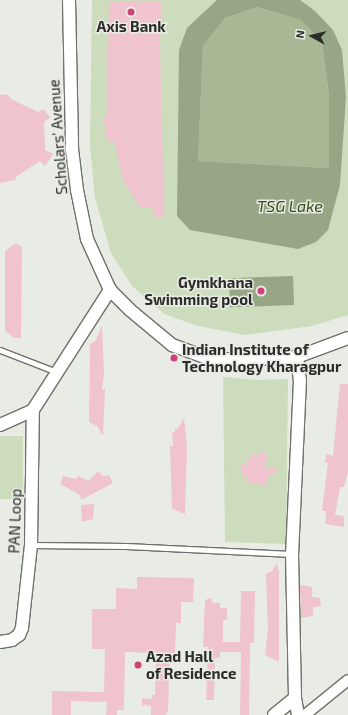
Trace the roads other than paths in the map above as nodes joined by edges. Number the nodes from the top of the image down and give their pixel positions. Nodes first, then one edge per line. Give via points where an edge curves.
1 (69, 0) edge
2 (110, 290) junction
3 (348, 338) edge
4 (0, 350) edge
5 (297, 357) junction
6 (58, 372) junction
7 (33, 410) junction
8 (0, 424) edge
9 (31, 545) junction
10 (292, 554) junction
11 (0, 642) edge
12 (348, 680) edge
13 (294, 698) junction
14 (274, 715) edge
15 (298, 715) edge
16 (305, 715) edge

1 - 2 street, Scholars' Avenue via 72,149 77,190 87,239
2 - 5 street, Scholars' Avenue via 172,345 208,358 234,360
2 - 6 street
3 - 5 street, Scholars' Avenue
4 - 6 lane
5 - 10 street via 300,380
6 - 7 street
7 - 8 street
7 - 9 street, PAN Loop
9 - 10 lane via 126,546
9 - 11 street, PAN Loop via 22,628 19,635 12,640
10 - 13 street
12 - 16 street
13 - 14 street
13 - 15 street

